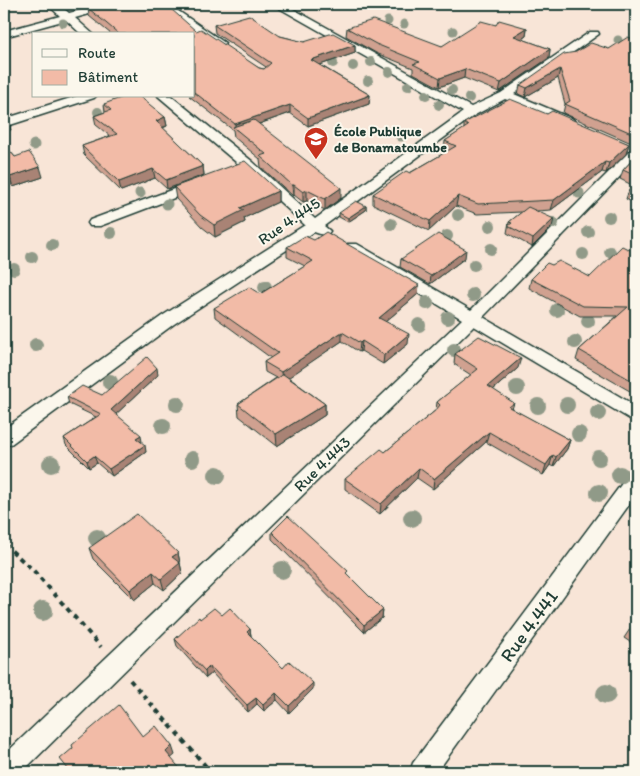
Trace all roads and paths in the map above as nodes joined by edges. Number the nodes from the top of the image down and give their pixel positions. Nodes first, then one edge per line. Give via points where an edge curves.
1 (52, 4) edge
2 (115, 4) edge
3 (162, 4) edge
4 (277, 4) edge
5 (66, 16) junction
6 (86, 32) edge
7 (4, 34) edge
8 (594, 34) dead end
9 (232, 51) edge
10 (505, 95) junction
11 (84, 98) edge
12 (166, 98) edge
13 (471, 112) junction
14 (4, 123) edge
15 (584, 128) edge
16 (633, 150) edge
17 (248, 165) junction
18 (230, 172) edge
19 (212, 179) edge
20 (95, 223) dead end
21 (314, 226) junction
22 (473, 317) junction
23 (636, 414) edge
24 (4, 439) edge
25 (636, 480) edge
26 (4, 772) edge
27 (422, 772) edge

1 - 5 street
2 - 5 street
3 - 9 street
4 - 13 street
5 - 6 street
5 - 7 street
8 - 10 street, Rue 4.445
10 - 13 street, Rue 4.445
10 - 15 street
11 - 14 street
12 - 17 street
13 - 21 street, Rue 4.445
16 - 22 street, Rue 4.443
17 - 18 street
17 - 21 street
19 - 20 street
21 - 22 street
21 - 24 street, Rue 4.445 via 168,320
22 - 23 street
22 - 26 street, Rue 4.443
25 - 27 street, Rue 4.441

